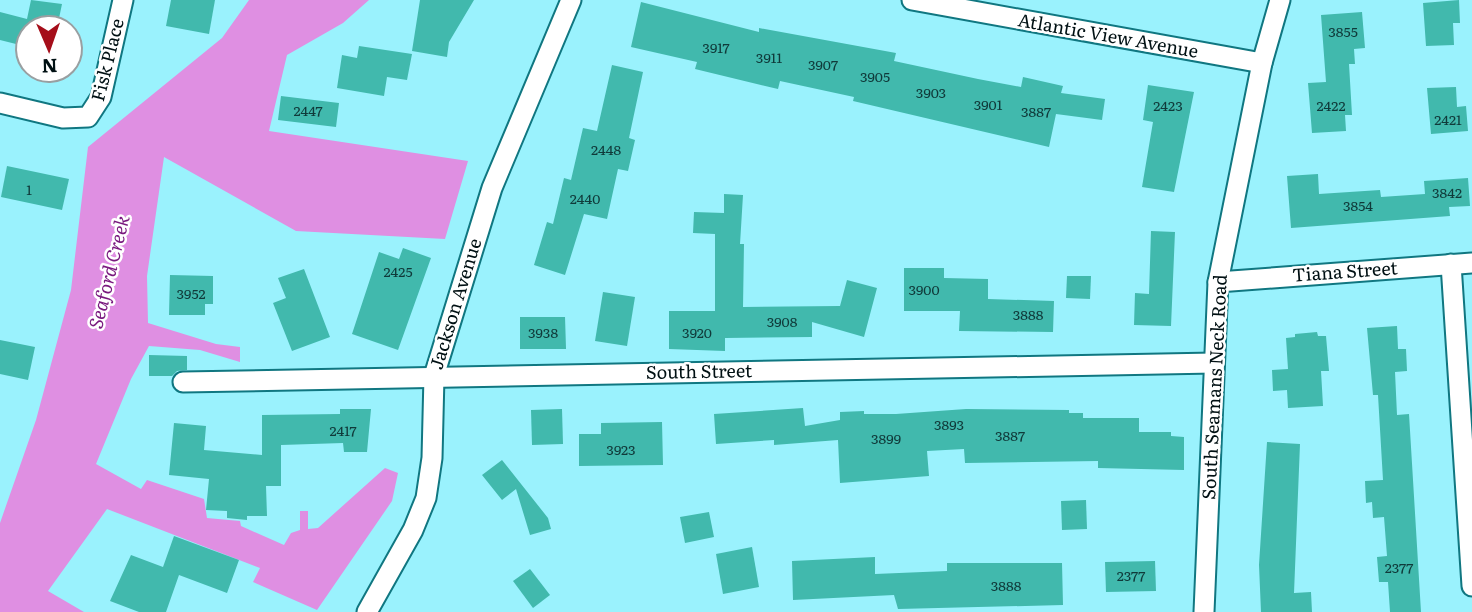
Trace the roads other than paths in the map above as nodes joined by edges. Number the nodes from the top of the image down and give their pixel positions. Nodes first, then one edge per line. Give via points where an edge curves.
1 (123, 0) edge
2 (570, 0) edge
3 (912, 0) edge
4 (1280, 0) edge
5 (986, 7) edge
6 (1262, 62) junction
7 (0, 103) edge
8 (1472, 263) edge
9 (1451, 264) junction
10 (1218, 282) junction
11 (1214, 363) junction
12 (434, 376) junction
13 (183, 382) dead end
14 (1472, 586) edge
15 (368, 612) edge
16 (1203, 612) edge

1 - 7 street, Fisk Place via 101,97 88,117 63,118
2 - 12 street, Jackson Avenue via 492,188
3 - 5 street, Atlantic View Avenue
4 - 6 street, South Seamans Neck Road
5 - 6 street, Atlantic View Avenue
6 - 10 street, South Seamans Neck Road
8 - 9 street, Tiana Street
9 - 10 street, Tiana Street
9 - 14 street
10 - 11 street, South Seamans Neck Road
11 - 12 street, South Street
11 - 16 street, South Seamans Neck Road
12 - 13 street, South Street
12 - 15 street, Jackson Avenue via 426,498

